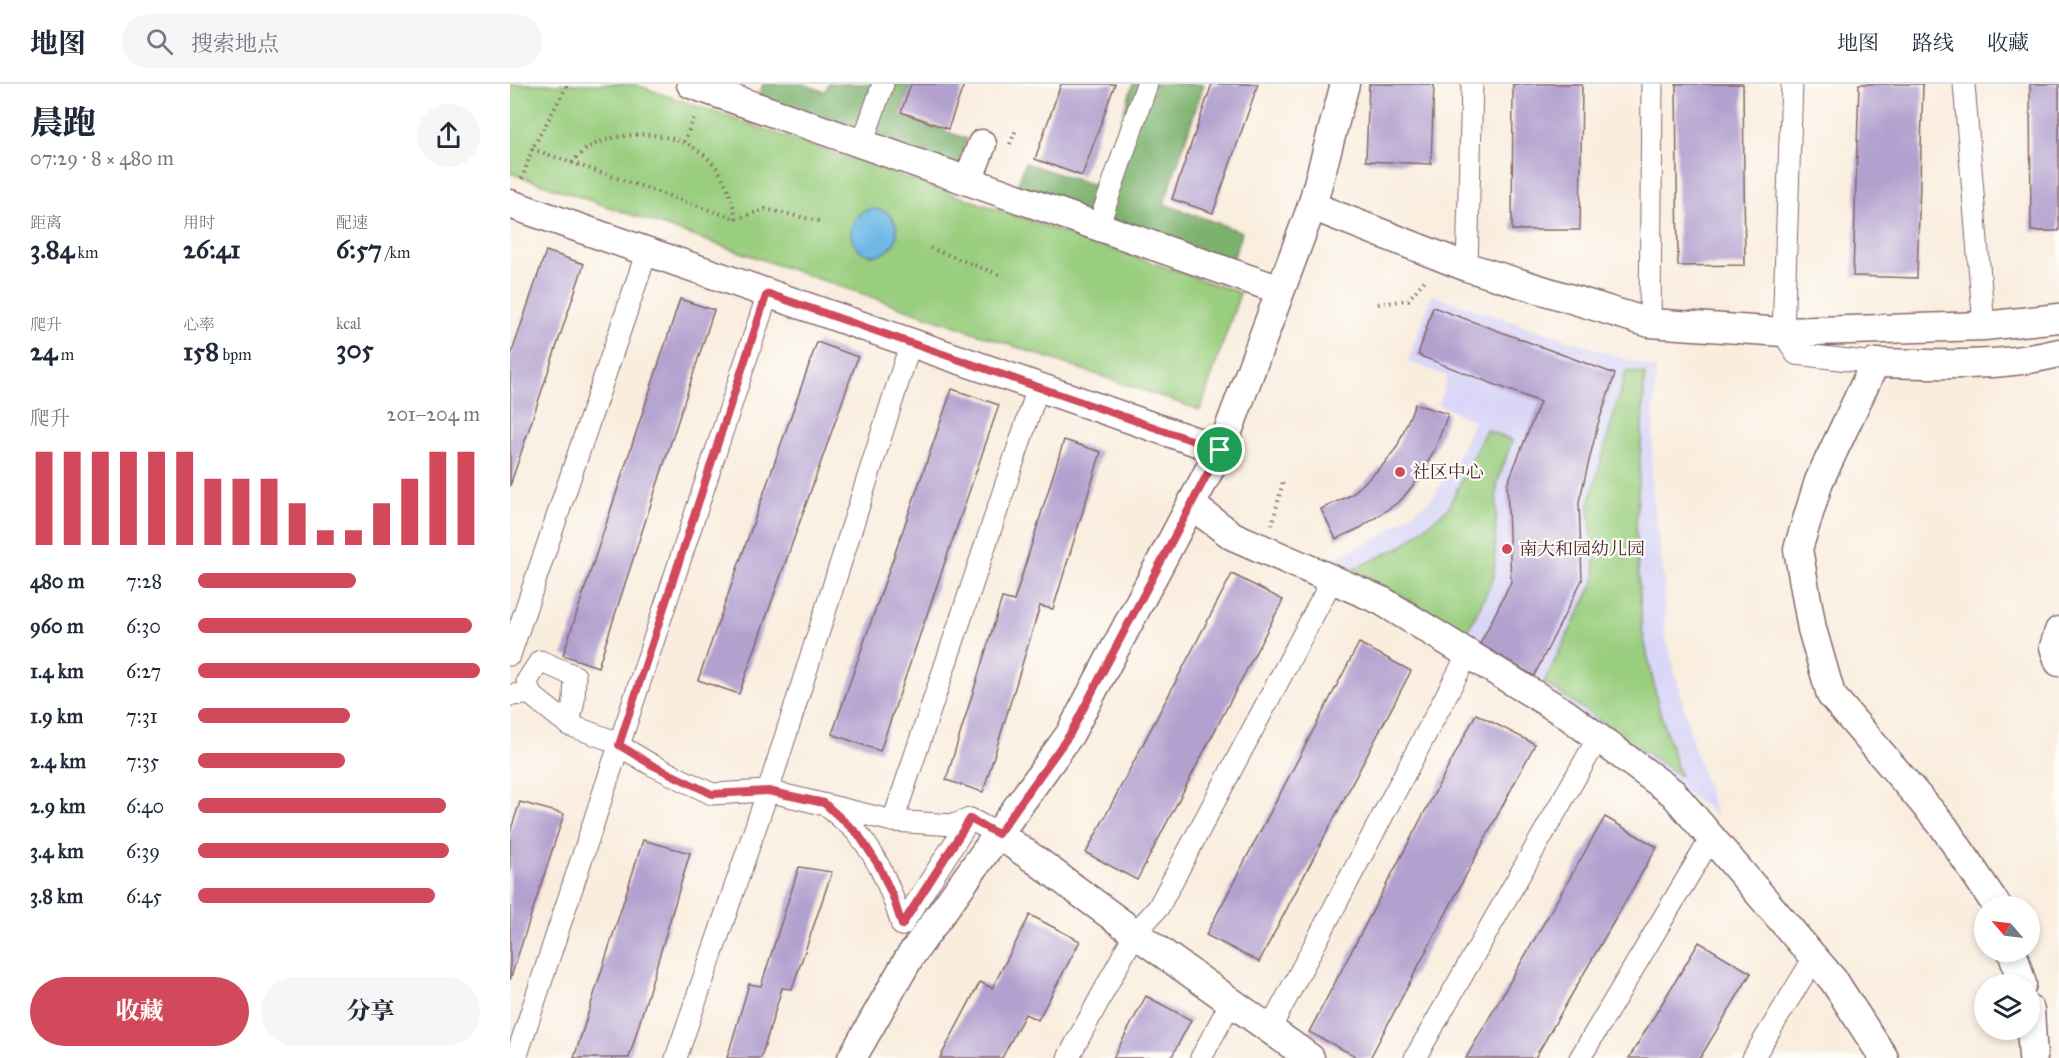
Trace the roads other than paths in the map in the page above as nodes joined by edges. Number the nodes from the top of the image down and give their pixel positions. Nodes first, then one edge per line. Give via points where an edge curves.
1 (883, 84) edge
2 (1147, 84) edge
3 (1345, 84) edge
4 (1472, 84) edge
5 (1652, 84) edge
6 (1792, 84) edge
7 (1964, 84) edge
8 (708, 87) edge
9 (862, 144) junction
10 (982, 144) dead end
11 (968, 181) junction
12 (1312, 206) junction
13 (511, 207) edge
14 (1098, 227) junction
15 (648, 252) junction
16 (1467, 267) junction
17 (1280, 291) junction
18 (769, 294) junction
19 (2059, 318) edge
20 (1650, 323) junction
21 (1984, 326) junction
22 (1783, 332) junction
23 (912, 344) junction
24 (2059, 353) edge
25 (1875, 363) junction
26 (1038, 387) junction
27 (1220, 450) junction
28 (1191, 505) junction
29 (1332, 580) junction
30 (2059, 631) edge
31 (1468, 654) junction
32 (510, 656) edge
33 (2059, 662) edge
34 (520, 694) edge
35 (569, 725) junction
36 (1598, 738) junction
37 (619, 745) junction
38 (768, 791) junction
39 (824, 803) junction
40 (970, 819) junction
41 (893, 821) junction
42 (998, 834) junction
43 (1711, 838) junction
44 (1990, 896) edge
45 (1135, 933) junction
46 (1814, 957) junction
47 (1231, 1002) junction
48 (1270, 1029) junction
49 (2032, 1040) edge
50 (516, 1058) edge
51 (676, 1058) edge
52 (852, 1058) edge
53 (1068, 1058) edge
54 (1201, 1058) edge
55 (1310, 1058) edge
56 (1414, 1058) edge
57 (1580, 1058) edge
58 (1753, 1058) edge
59 (1884, 1058) edge
60 (2033, 1058) edge

1 - 9 street
2 - 14 street
3 - 12 street
4 - 16 street
5 - 20 street
6 - 22 street
7 - 21 street
8 - 9 street
9 - 11 street
10 - 11 street
11 - 14 street
12 - 16 street
12 - 17 street
13 - 15 street
14 - 17 street
15 - 18 street
15 - 32 street
16 - 20 street
17 - 27 street
18 - 23 street
18 - 37 street
19 - 21 street
20 - 22 street
21 - 22 street
22 - 25 street via 1796,354
23 - 26 street
23 - 38 street
24 - 25 street via 1996,362
25 - 44 street via 1819,481 1798,549 1812,629 1831,695 1944,827
26 - 27 street
26 - 41 street
27 - 28 street
28 - 29 street via 1233,536
28 - 42 street via 1070,734
29 - 31 street via 1382,601
29 - 45 street via 1158,908
30 - 33 street via 2054,647
31 - 36 street
31 - 48 street
34 - 35 street
34 - 35 street via 540,661 575,676
35 - 37 street
36 - 43 street via 1672,793
36 - 56 street
37 - 38 street via 712,794
37 - 50 street
38 - 39 street
38 - 51 street
39 - 40 street via 858,834 879,866 902,925
39 - 41 street
40 - 41 street via 953,825
40 - 42 street
42 - 45 street
42 - 52 street via 909,958
43 - 46 street
43 - 57 street
45 - 47 street
45 - 53 street
46 - 58 street
46 - 59 street
47 - 48 street
47 - 54 street
48 - 55 street
49 - 60 street

